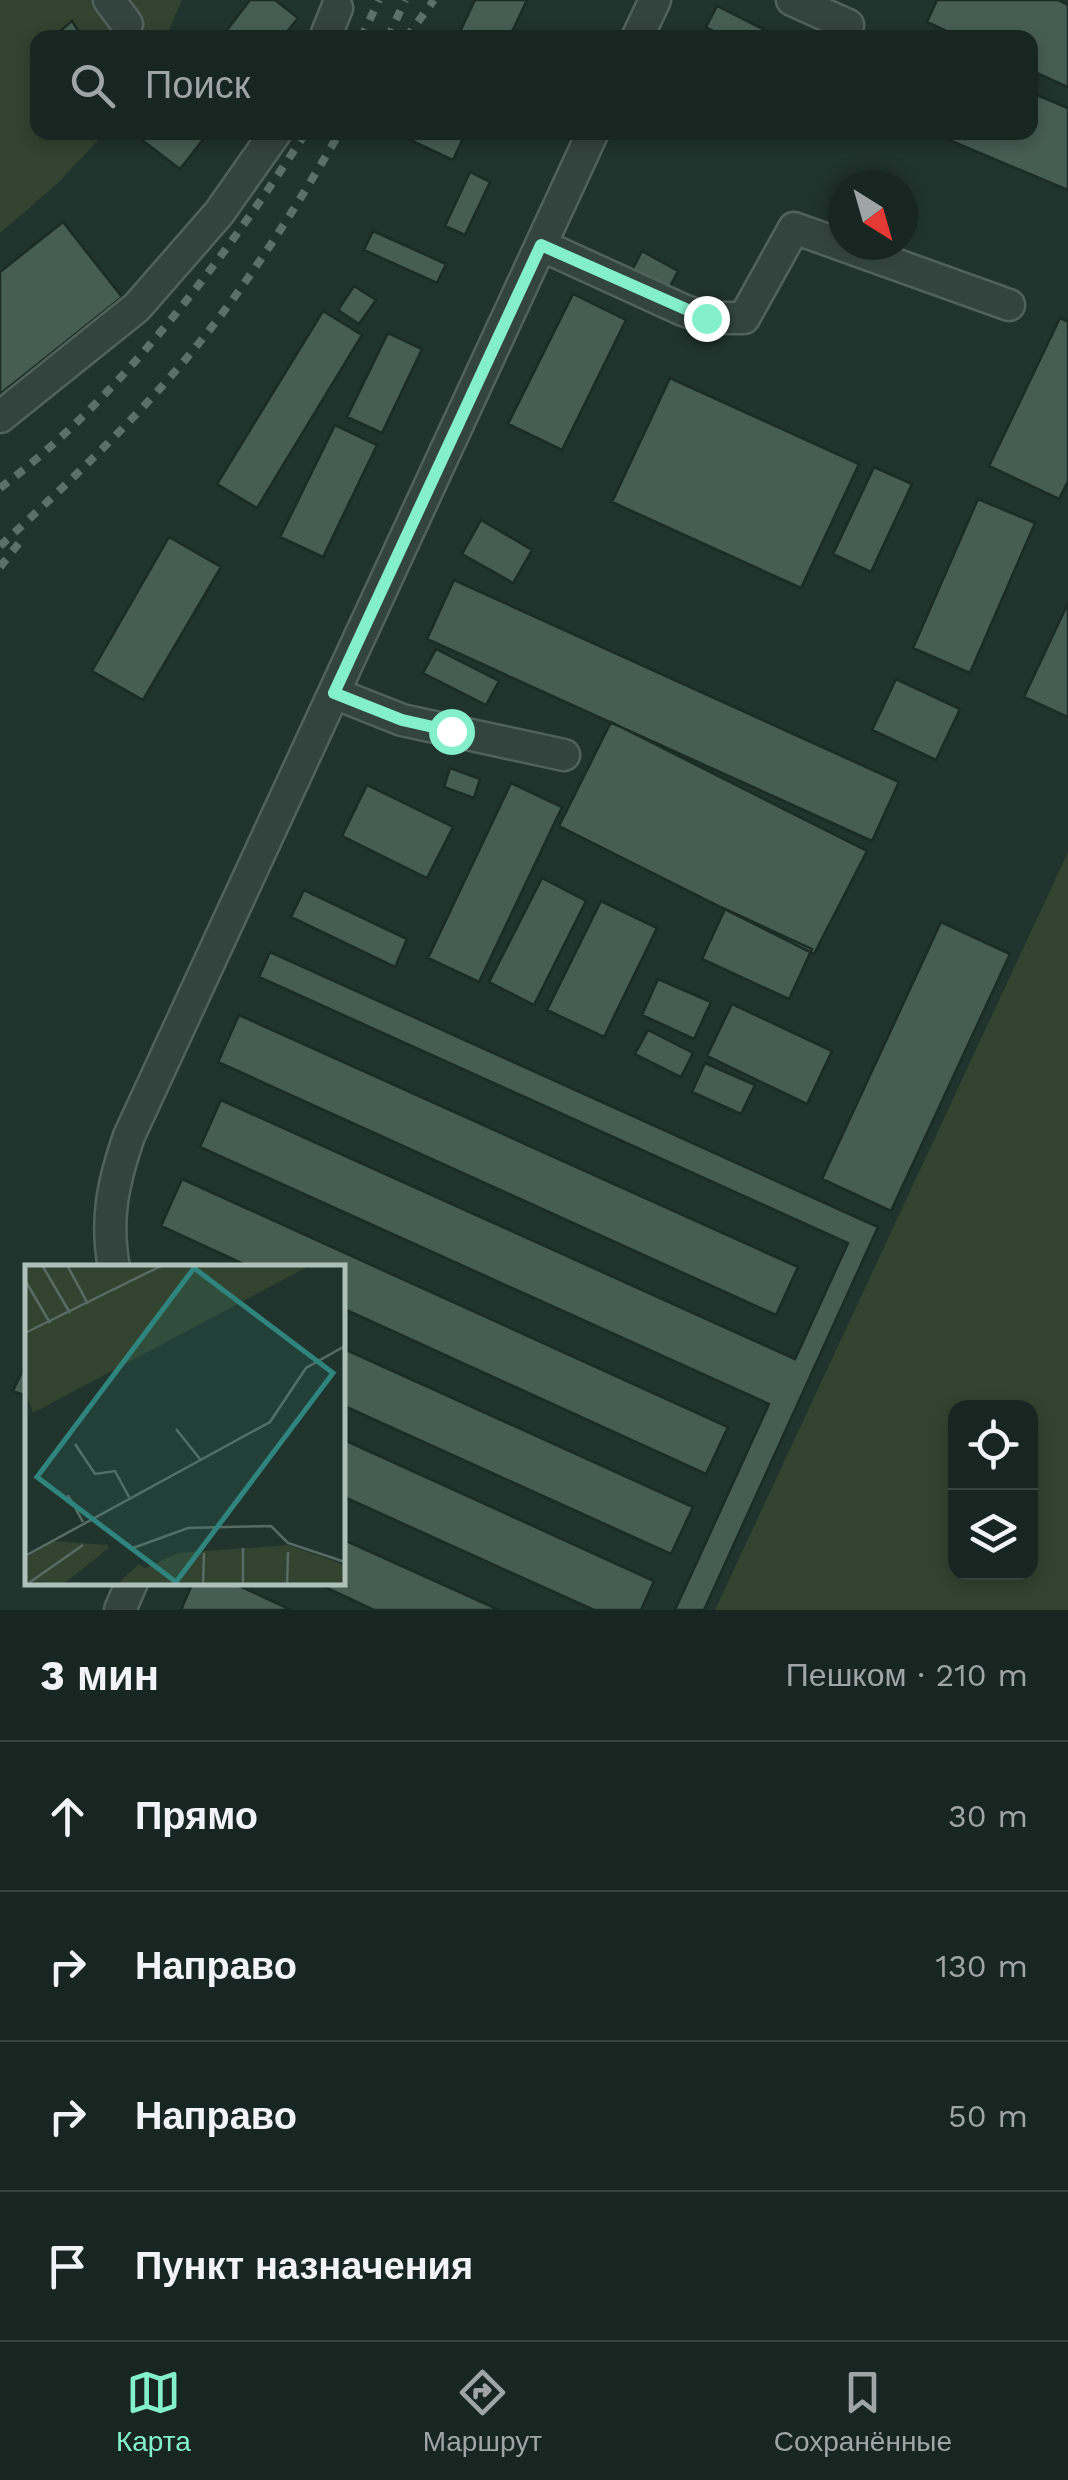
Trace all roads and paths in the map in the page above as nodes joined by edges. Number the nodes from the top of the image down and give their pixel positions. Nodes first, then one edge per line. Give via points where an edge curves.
1 (655, 0) edge
2 (792, 0) edge
3 (337, 8) dead end
4 (848, 25) dead end
5 (328, 30) edge
6 (641, 30) edge
7 (270, 140) edge
8 (590, 140) edge
9 (541, 245) junction
10 (1008, 305) dead end
11 (0, 417) edge
12 (334, 693) junction
13 (564, 755) dead end
14 (114, 1265) edge
15 (131, 1585) edge
16 (120, 1610) edge

1 - 6 street
2 - 4 street
3 - 5 street
7 - 11 street via 220,213 137,307
8 - 9 street
9 - 10 street via 706,318 744,318 794,228
9 - 12 street
12 - 13 street via 402,720
12 - 14 street via 129,1136 111,1189
15 - 16 street

